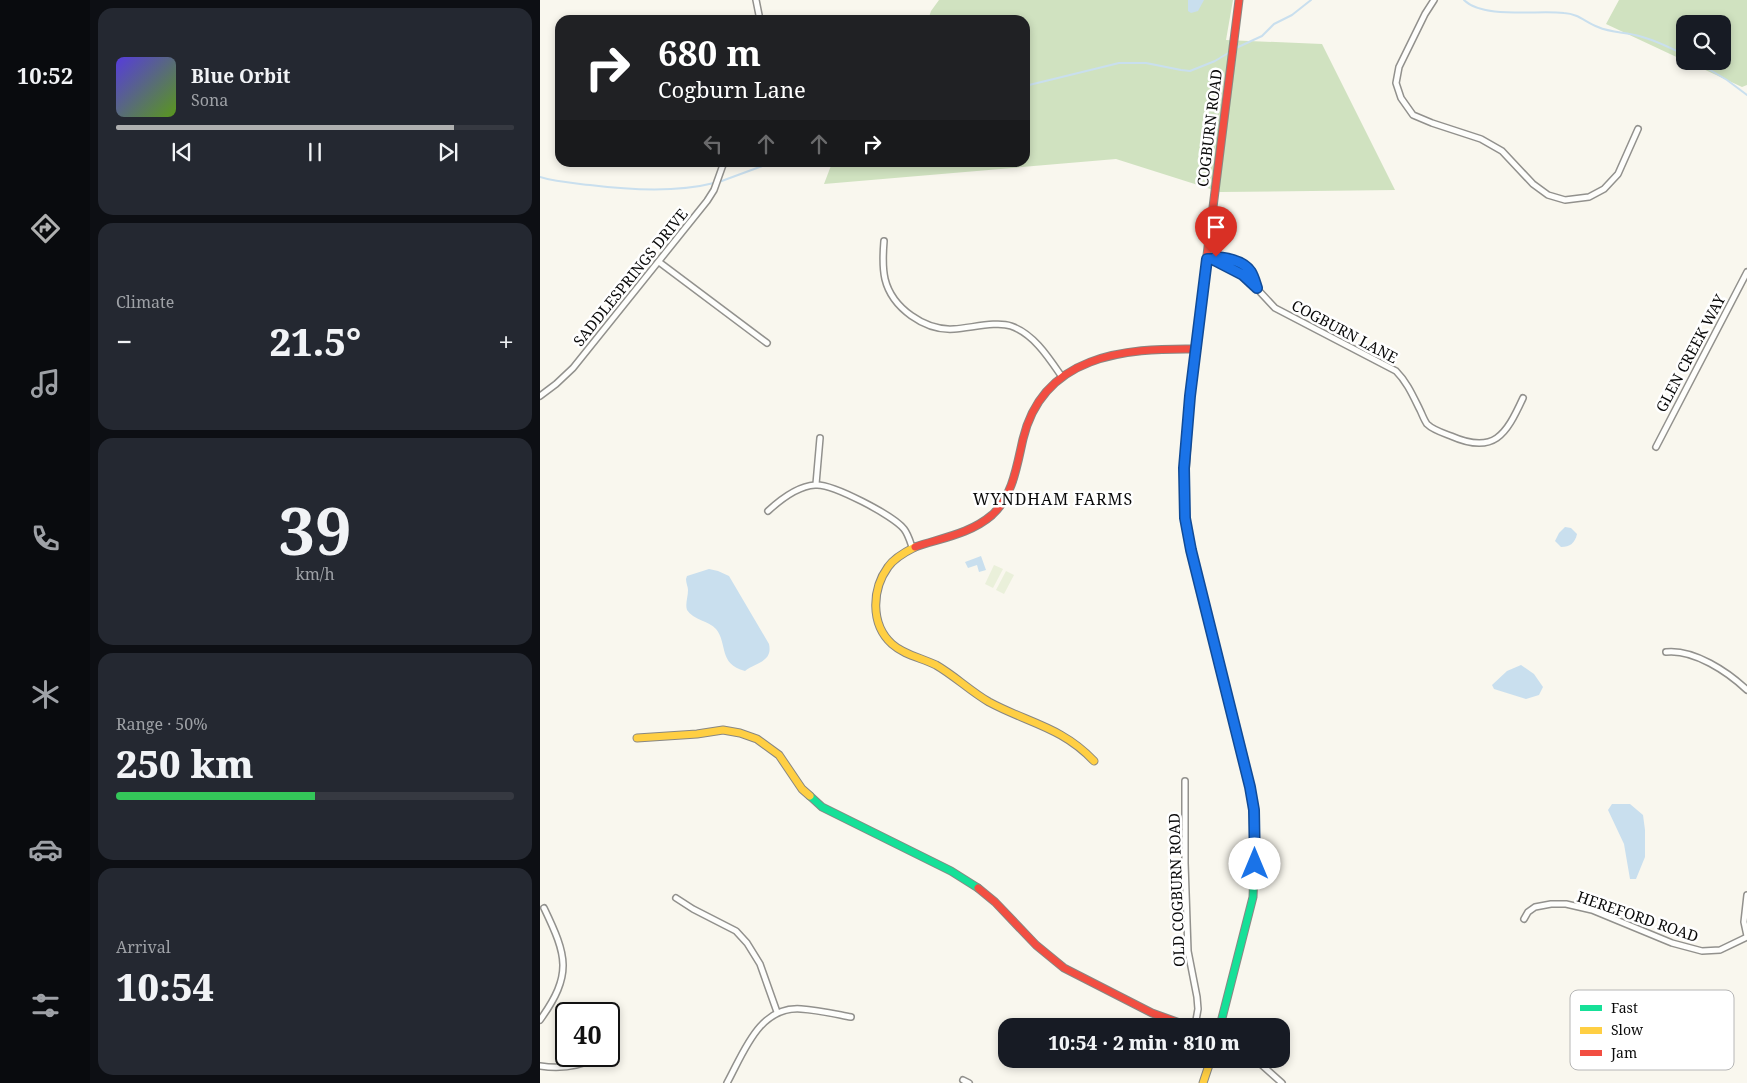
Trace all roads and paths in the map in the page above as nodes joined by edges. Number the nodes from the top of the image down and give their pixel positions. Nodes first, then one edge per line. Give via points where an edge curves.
1 (756, 0) edge
2 (1239, 0) edge
3 (1434, 0) edge
4 (759, 15) edge
5 (1638, 130) dead end
6 (722, 167) edge
7 (884, 240) dead end
8 (1208, 259) junction
9 (659, 262) junction
10 (1747, 272) edge
11 (1257, 288) junction
12 (767, 343) dead end
13 (1196, 350) junction
14 (1062, 377) junction
15 (540, 396) edge
16 (1523, 398) dead end
17 (820, 438) dead end
18 (1656, 447) dead end
19 (816, 484) junction
20 (768, 511) dead end
21 (912, 547) junction
22 (1666, 652) dead end
23 (1747, 690) edge
24 (637, 738) dead end
25 (1094, 761) dead end
26 (1185, 781) dead end
27 (1747, 895) edge
28 (676, 898) dead end
29 (544, 908) dead end
30 (1524, 919) dead end
31 (1747, 936) edge
32 (777, 1012) junction
33 (851, 1017) dead end
34 (1166, 1018) edge
35 (1196, 1018) edge
36 (1222, 1018) edge
37 (540, 1020) edge
38 (540, 1066) edge
39 (555, 1067) edge
40 (1208, 1068) edge
41 (1265, 1068) edge
42 (963, 1080) dead end
43 (727, 1083) edge
44 (969, 1083) edge
45 (1203, 1083) edge
46 (1282, 1083) edge

1 - 4 street
2 - 8 street, COGBURN ROAD
3 - 5 street via 1399,67 1396,83 1401,98 1413,115 1482,139 1502,151 1533,184 1548,195 1565,200 1589,197 1604,189 1618,174
6 - 9 street, SADDLESPRINGS DRIVE via 707,201
7 - 14 street via 885,281 894,299 907,313 948,330 993,324 1019,329 1040,346
8 - 11 street, COGBURN LANE via 1243,275
8 - 11 street, COGBURN LANE via 1227,258 1244,266 1252,274
8 - 13 street, COGBURN ROAD
9 - 12 street
9 - 15 street, SADDLESPRINGS DRIVE via 573,368
10 - 18 street, GLEN CREEK WAY
11 - 16 street, COGBURN LANE via 1275,308 1396,371 1427,423 1467,443 1480,444 1506,431
13 - 14 street via 1159,348 1123,352 1089,362
13 - 36 street, COGBURN ROAD via 1184,468 1185,518 1254,810 1252,897
14 - 21 street via 1042,394 1032,410 1011,487 997,510 969,532
17 - 19 street
19 - 20 street via 795,491
19 - 21 street via 844,492 891,519 904,529
21 - 25 street via 890,563 877,587 879,622 892,646 941,667 991,703 1079,745
22 - 23 street via 1702,660 1734,677
24 - 34 street via 723,730 757,739 779,755 802,789 822,808 974,884 1064,968
26 - 35 street, OLD COGBURN ROAD via 1188,951 1197,997
27 - 31 street via 1744,922
28 - 32 street via 736,931 747,943 760,964
29 - 37 street via 559,939 564,959 556,996
30 - 31 street, HEREFORD ROAD via 1536,907 1566,904 1592,910 1672,943 1702,951 1720,950
32 - 33 street via 800,1009
32 - 43 street via 760,1026
38 - 39 street
40 - 45 street
41 - 46 street
42 - 44 street

